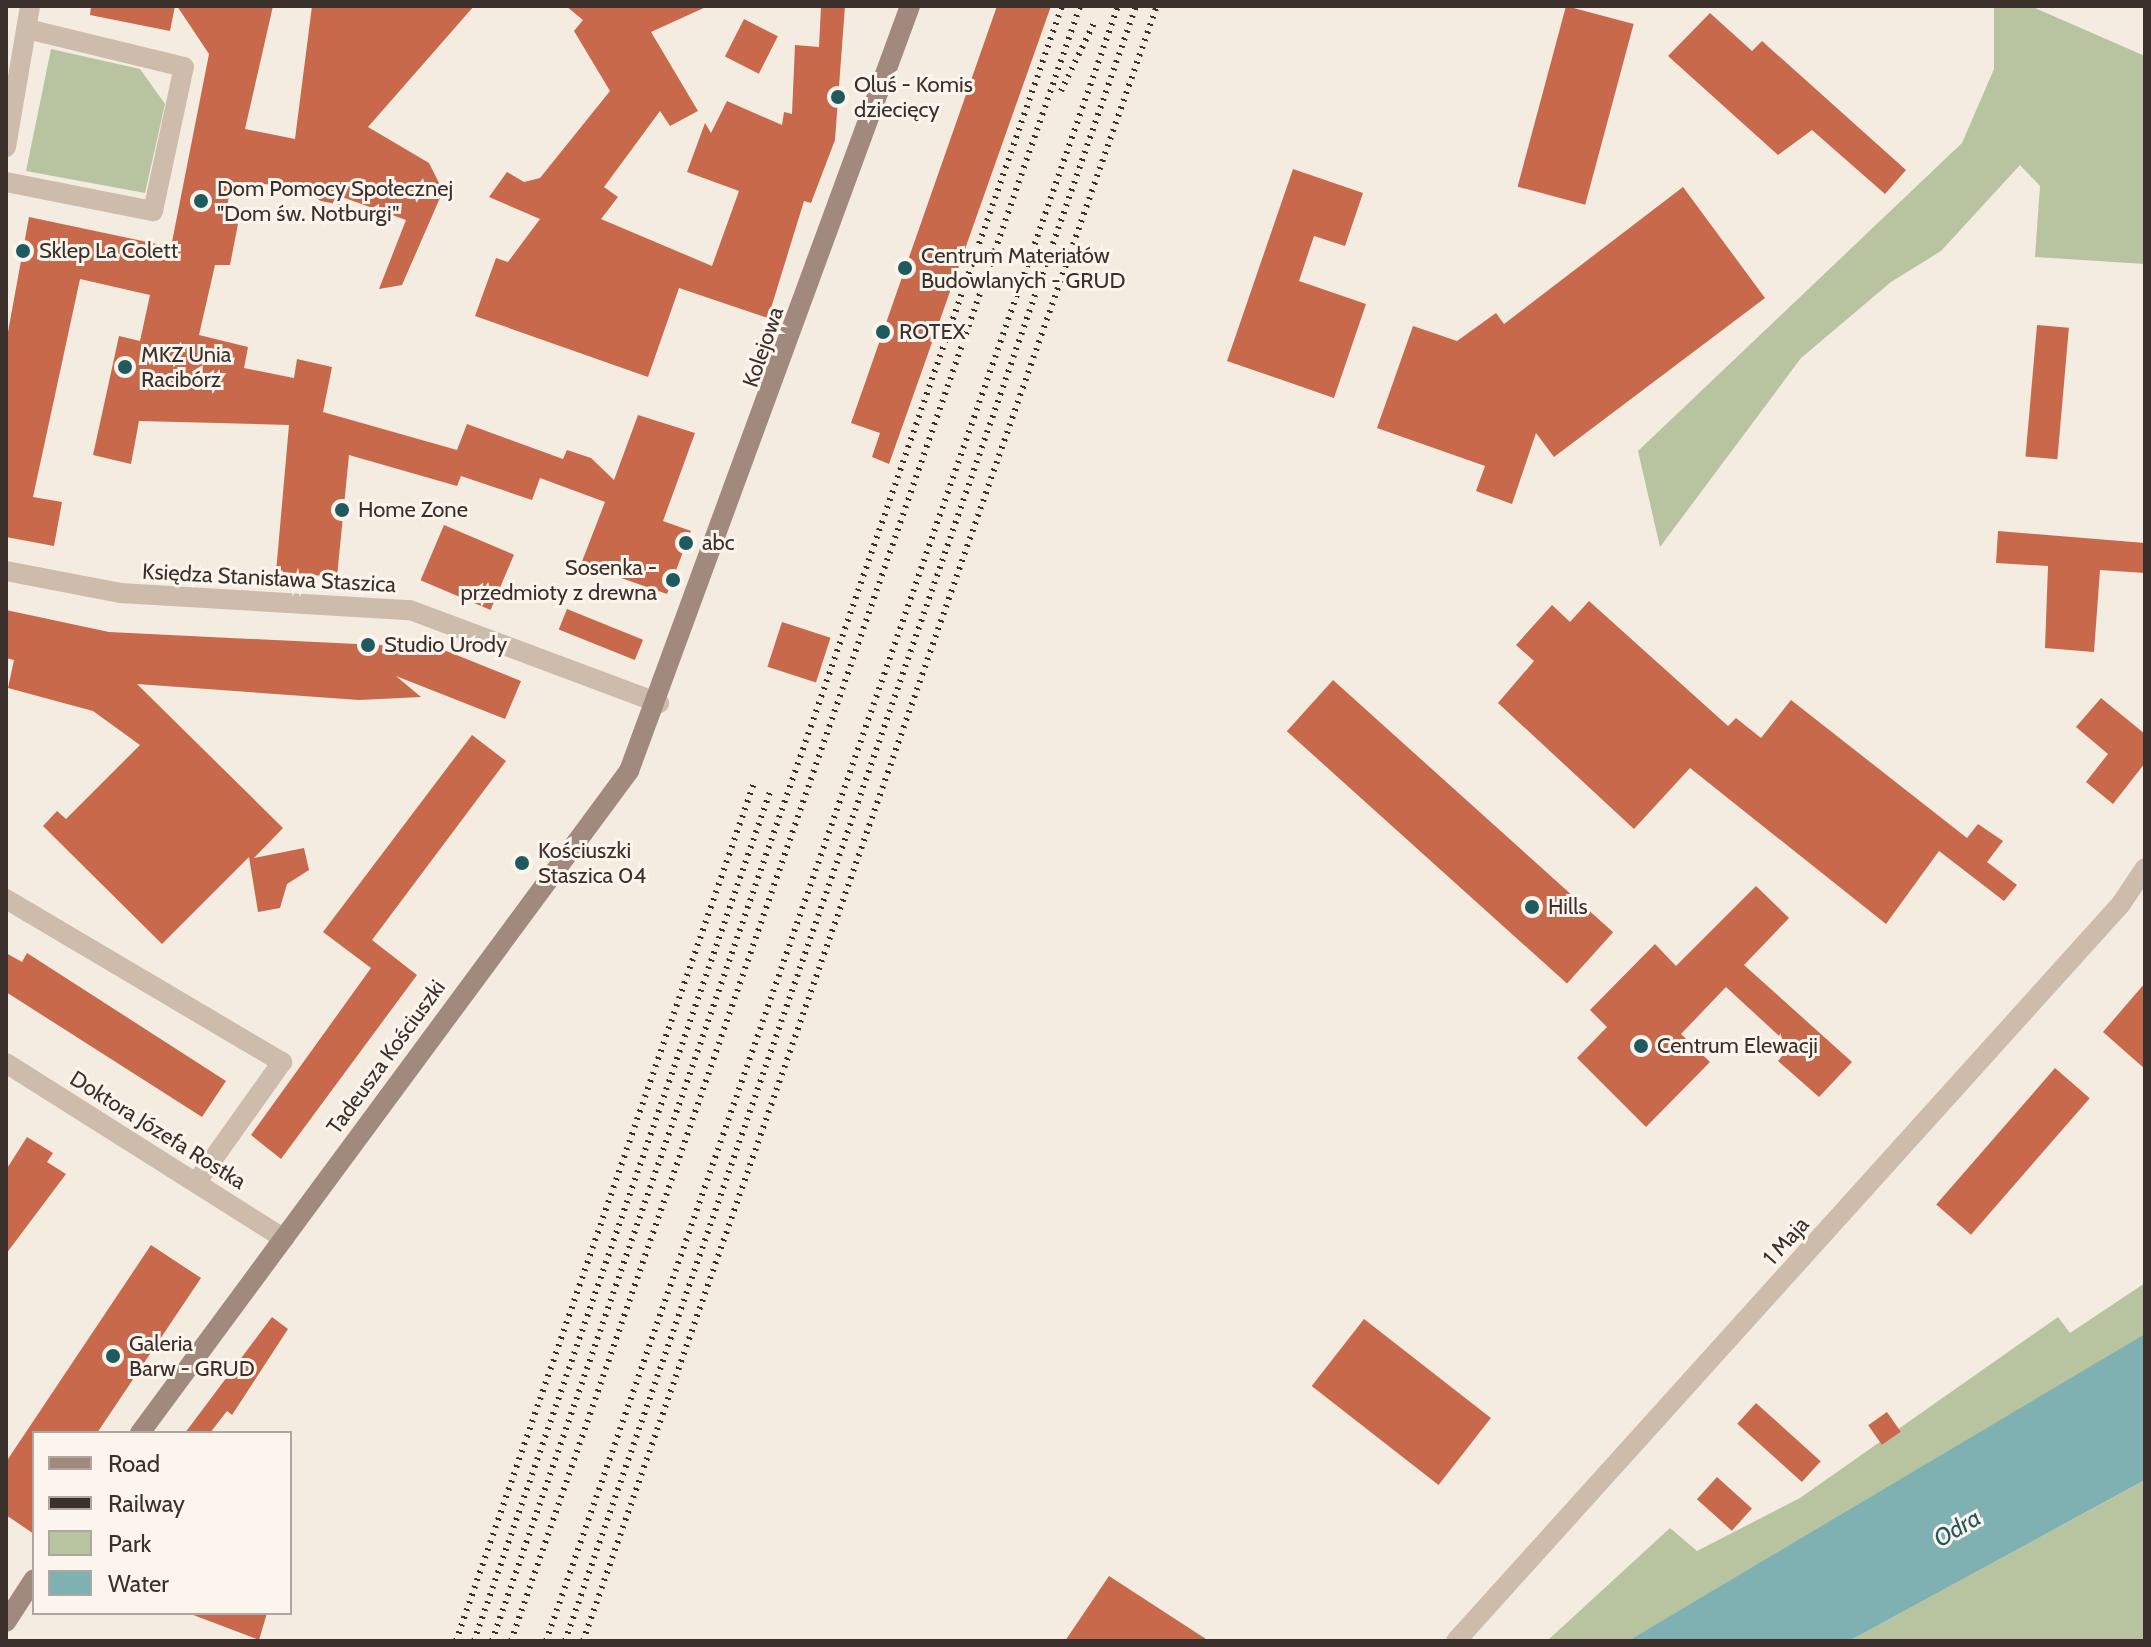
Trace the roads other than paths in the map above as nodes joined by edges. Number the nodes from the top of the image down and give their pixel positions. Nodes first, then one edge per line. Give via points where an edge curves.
1 (30, 6) edge
2 (910, 6) edge
3 (31, 30) junction
4 (6, 147) edge
5 (6, 182) edge
6 (6, 571) edge
7 (659, 703) junction
8 (2145, 868) edge
9 (6, 899) edge
10 (6, 1063) edge
11 (196, 1183) junction
12 (284, 1239) junction
13 (141, 1431) edge
14 (32, 1582) edge
15 (6, 1622) edge
16 (1456, 1641) edge

1 - 3 street
2 - 7 main road, Kolejowa
3 - 4 street
3 - 5 street via 184,67 153,211
6 - 7 street, Księdza Stanisława Staszica via 120,593 410,610
7 - 12 main road, Tadeusza Kościuszki via 620,784
8 - 16 street, 1 Maja via 2103,923
9 - 11 street via 282,1062
10 - 11 street, Doktora Józefa Rostka
11 - 12 street, Doktora Józefa Rostka
12 - 13 main road, Tadeusza Kościuszki
14 - 15 main road

